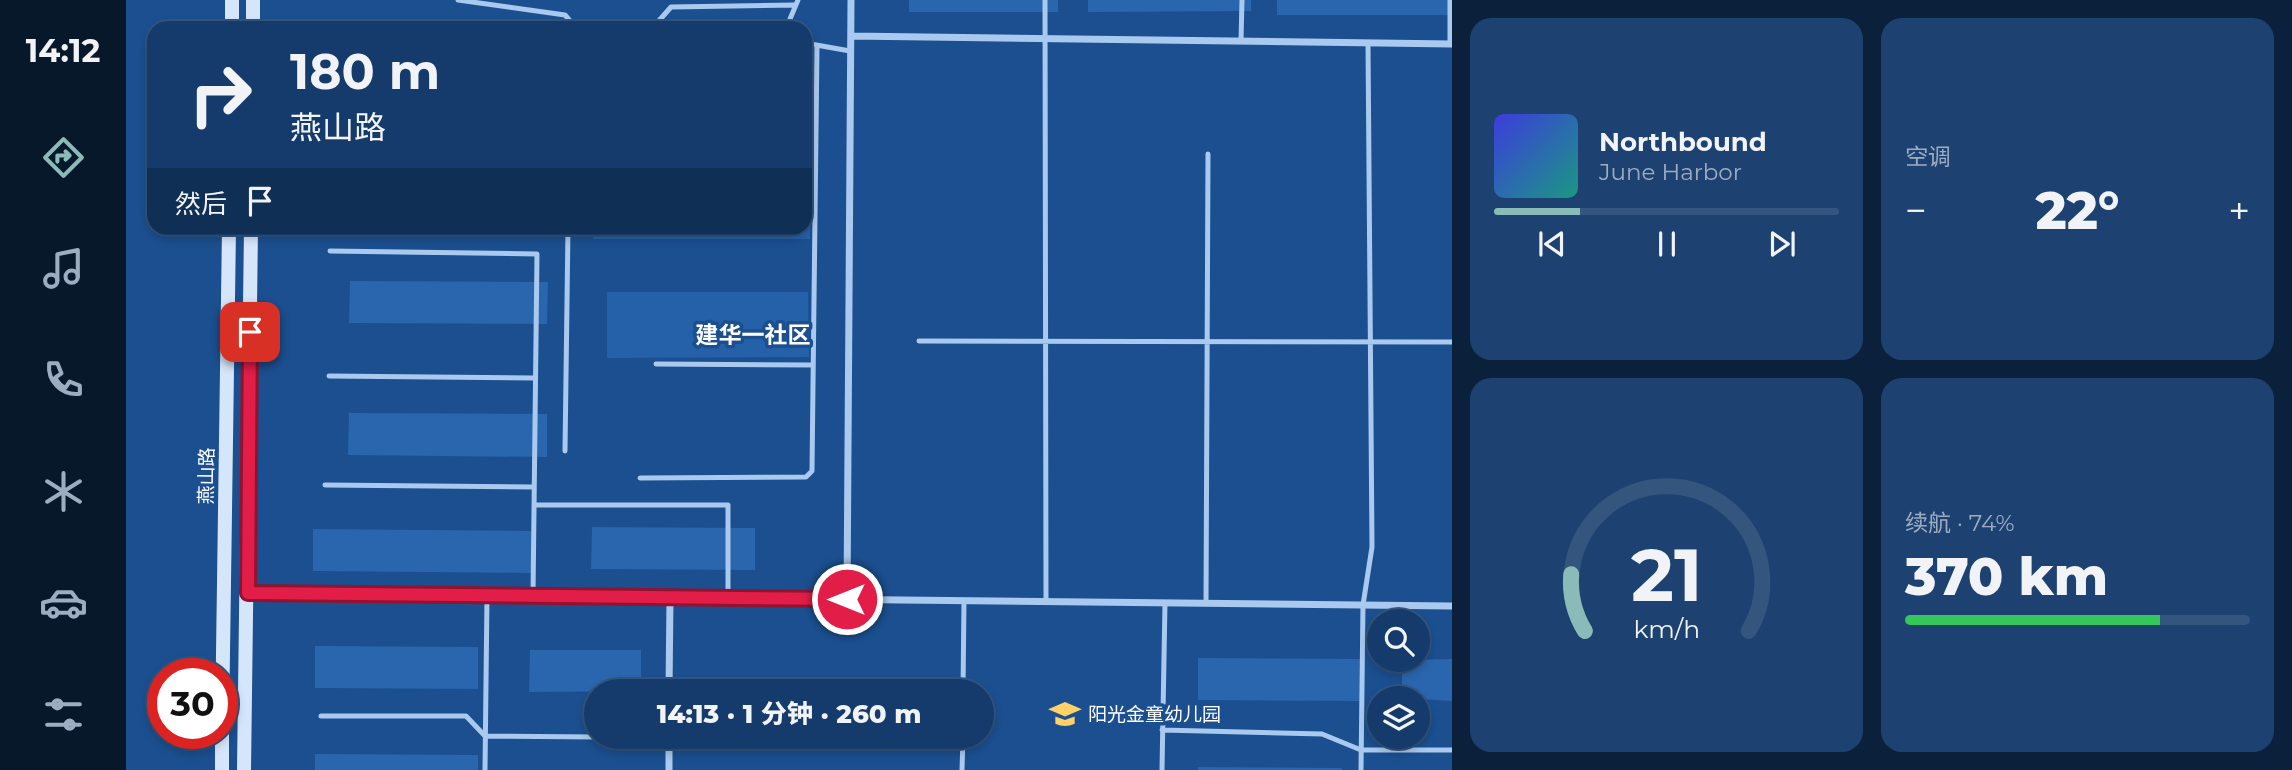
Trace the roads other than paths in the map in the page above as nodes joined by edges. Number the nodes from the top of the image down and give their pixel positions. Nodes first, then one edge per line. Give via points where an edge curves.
1 (232, 0) edge
2 (253, 0) edge
3 (458, 0) edge
4 (851, 0) edge
5 (1045, 0) edge
6 (1242, 0) edge
7 (1450, 0) edge
8 (796, 2) edge
9 (232, 21) edge
10 (253, 21) edge
11 (570, 21) edge
12 (659, 21) edge
13 (790, 21) edge
14 (851, 36) junction
15 (1044, 39) junction
16 (1241, 41) junction
17 (1368, 43) junction
18 (1451, 44) edge
19 (812, 45) edge
20 (817, 46) junction
21 (850, 51) junction
22 (1208, 154) dead end
23 (229, 235) edge
24 (251, 235) edge
25 (568, 235) edge
26 (330, 251) dead end
27 (919, 341) dead end
28 (1045, 341) junction
29 (1208, 342) junction
30 (1370, 342) junction
31 (1452, 342) edge
32 (656, 364) dead end
33 (813, 365) junction
34 (329, 376) dead end
35 (536, 377) junction
36 (565, 451) dead end
37 (640, 478) dead end
38 (325, 485) dead end
39 (534, 487) junction
40 (534, 505) junction
41 (248, 593) junction
42 (487, 596) junction
43 (533, 596) junction
44 (670, 598) junction
45 (729, 598) junction
46 (847, 599) junction
47 (964, 601) junction
48 (1046, 602) junction
49 (1165, 603) junction
50 (1206, 603) junction
51 (1363, 605) junction
52 (1452, 606) edge
53 (223, 658) edge
54 (669, 679) edge
55 (963, 679) edge
56 (321, 716) dead end
57 (1163, 730) junction
58 (485, 736) junction
59 (584, 737) edge
60 (222, 749) edge
61 (669, 749) edge
62 (963, 749) edge
63 (1361, 750) junction
64 (1452, 750) edge
65 (222, 770) edge
66 (244, 770) edge
67 (485, 770) edge
68 (668, 770) edge
69 (962, 770) edge
70 (1162, 770) edge
71 (1361, 770) edge

1 - 9 main road
2 - 10 main road
3 - 11 lane via 565,15
4 - 14 street
5 - 15 lane
6 - 16 lane
7 - 18 lane
8 - 12 lane via 671,7
8 - 13 lane
14 - 15 street
14 - 21 street
15 - 16 street
15 - 28 lane
16 - 17 street
17 - 18 street
17 - 30 lane
19 - 20 lane
20 - 21 lane
20 - 33 lane
21 - 46 street
22 - 29 lane
23 - 53 main road, 燕山路
24 - 41 main road
25 - 36 lane
26 - 35 lane via 537,254
27 - 28 lane
28 - 29 lane
28 - 48 lane
29 - 30 lane
29 - 50 lane
30 - 31 lane
30 - 51 lane via 1372,547
32 - 33 lane
33 - 37 lane via 812,471 806,477
34 - 35 lane
35 - 39 lane
38 - 39 lane
39 - 40 lane
40 - 43 lane
40 - 45 lane via 729,505
41 - 42 street
41 - 66 main road
42 - 43 street
42 - 58 lane
43 - 44 street
44 - 45 street
44 - 54 street
45 - 46 street
46 - 47 street
47 - 48 street
47 - 55 lane
48 - 49 street
49 - 50 street
49 - 57 lane
50 - 51 street
51 - 52 street
51 - 63 lane
56 - 58 lane via 466,716
57 - 63 lane via 1322,734
57 - 70 lane
58 - 59 lane
58 - 67 lane
60 - 65 main road
61 - 68 street
62 - 69 lane
63 - 64 lane
63 - 71 lane

